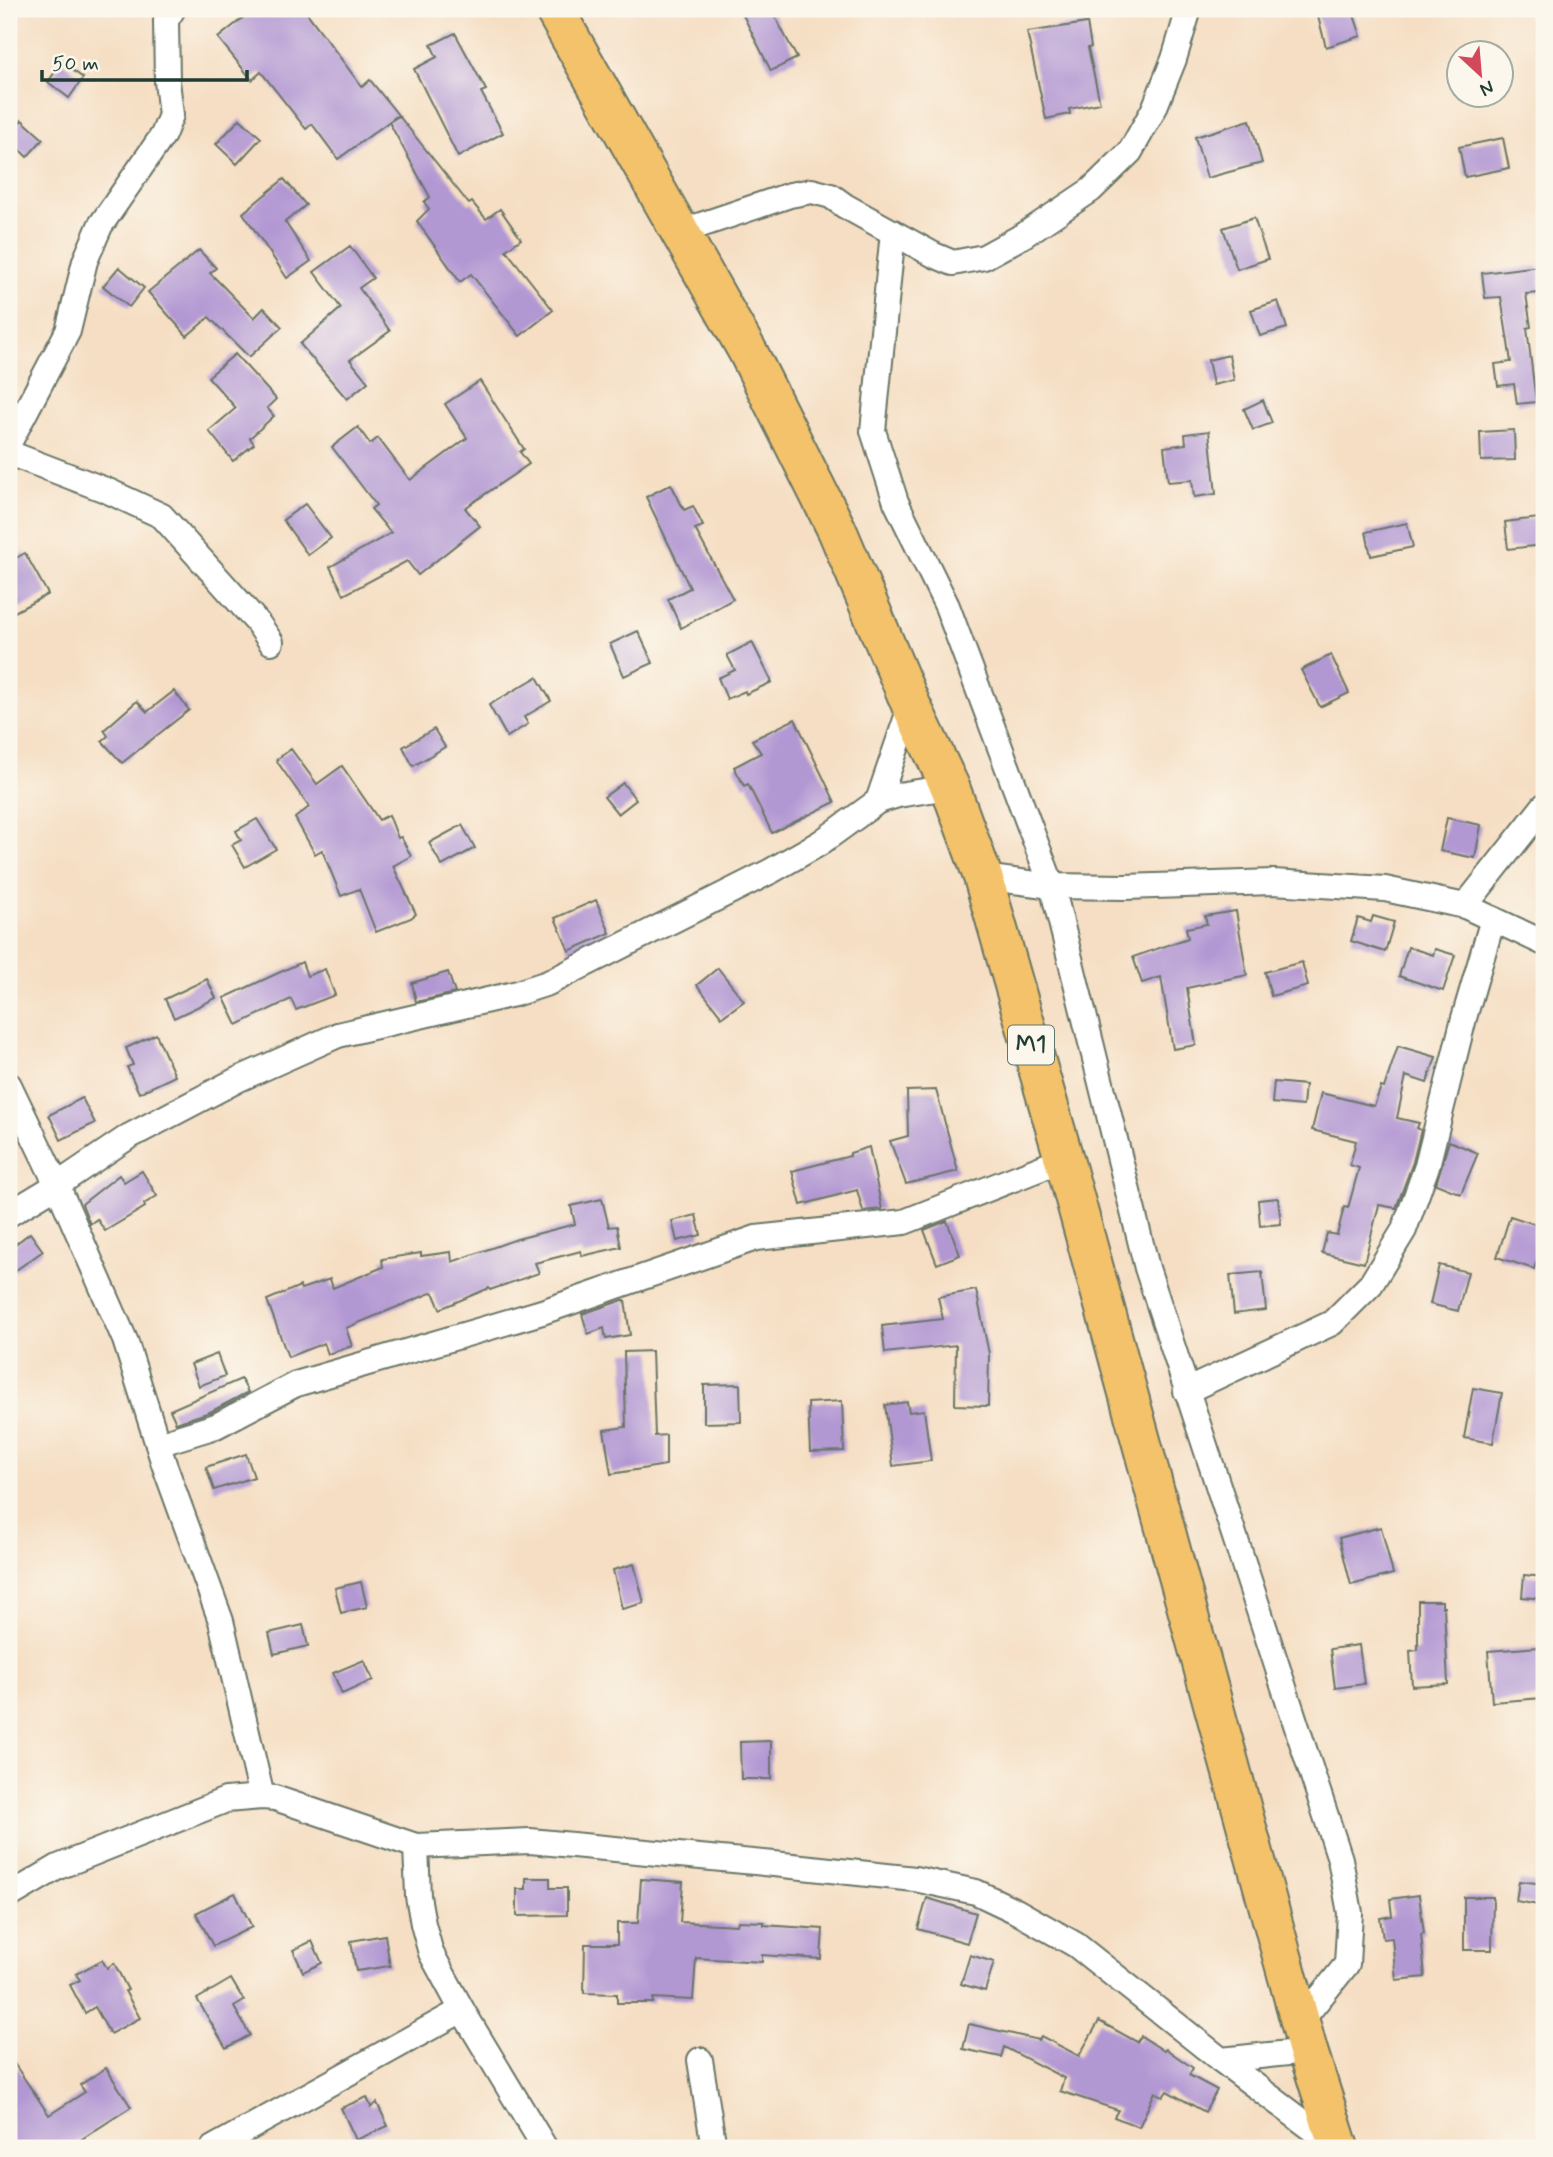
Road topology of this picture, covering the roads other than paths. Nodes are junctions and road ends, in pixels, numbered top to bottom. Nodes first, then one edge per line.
1 (173, 9) edge
2 (554, 9) edge
3 (1189, 9) edge
4 (680, 232) junction
5 (893, 233) junction
6 (9, 443) edge
7 (9, 453) edge
8 (271, 642) dead end
9 (911, 705) junction
10 (950, 787) junction
11 (878, 801) junction
12 (1544, 806) edge
13 (983, 877) junction
14 (1052, 886) junction
15 (1465, 906) junction
16 (1493, 919) junction
17 (1544, 943) edge
18 (9, 1085) edge
19 (1064, 1159) junction
20 (57, 1185) junction
21 (9, 1214) edge
22 (1186, 1391) junction
23 (158, 1444) junction
24 (262, 1797) junction
25 (416, 1846) junction
26 (9, 1896) edge
27 (462, 2010) junction
28 (1305, 2036) junction
29 (700, 2060) dead end
30 (1221, 2060) junction
31 (213, 2148) edge
32 (545, 2148) edge
33 (714, 2148) edge
34 (1338, 2148) edge

1 - 6 street
2 - 4 highway, M1
3 - 5 street
4 - 5 street
4 - 9 highway, M1
5 - 14 street
7 - 8 street
9 - 10 highway, M1
9 - 11 street
10 - 11 street
10 - 13 highway, M1
11 - 20 street
12 - 15 street
13 - 14 street
13 - 19 highway, M1
14 - 15 street
14 - 22 street
15 - 16 street
16 - 17 street
16 - 22 street
18 - 20 street
19 - 23 street
19 - 28 highway, M1
20 - 21 street
20 - 23 street
22 - 28 street
23 - 24 street
24 - 25 street
24 - 26 street
25 - 27 street
25 - 30 street
27 - 31 street
27 - 32 street
28 - 30 street
28 - 34 highway, M1
29 - 33 street
30 - 34 street

